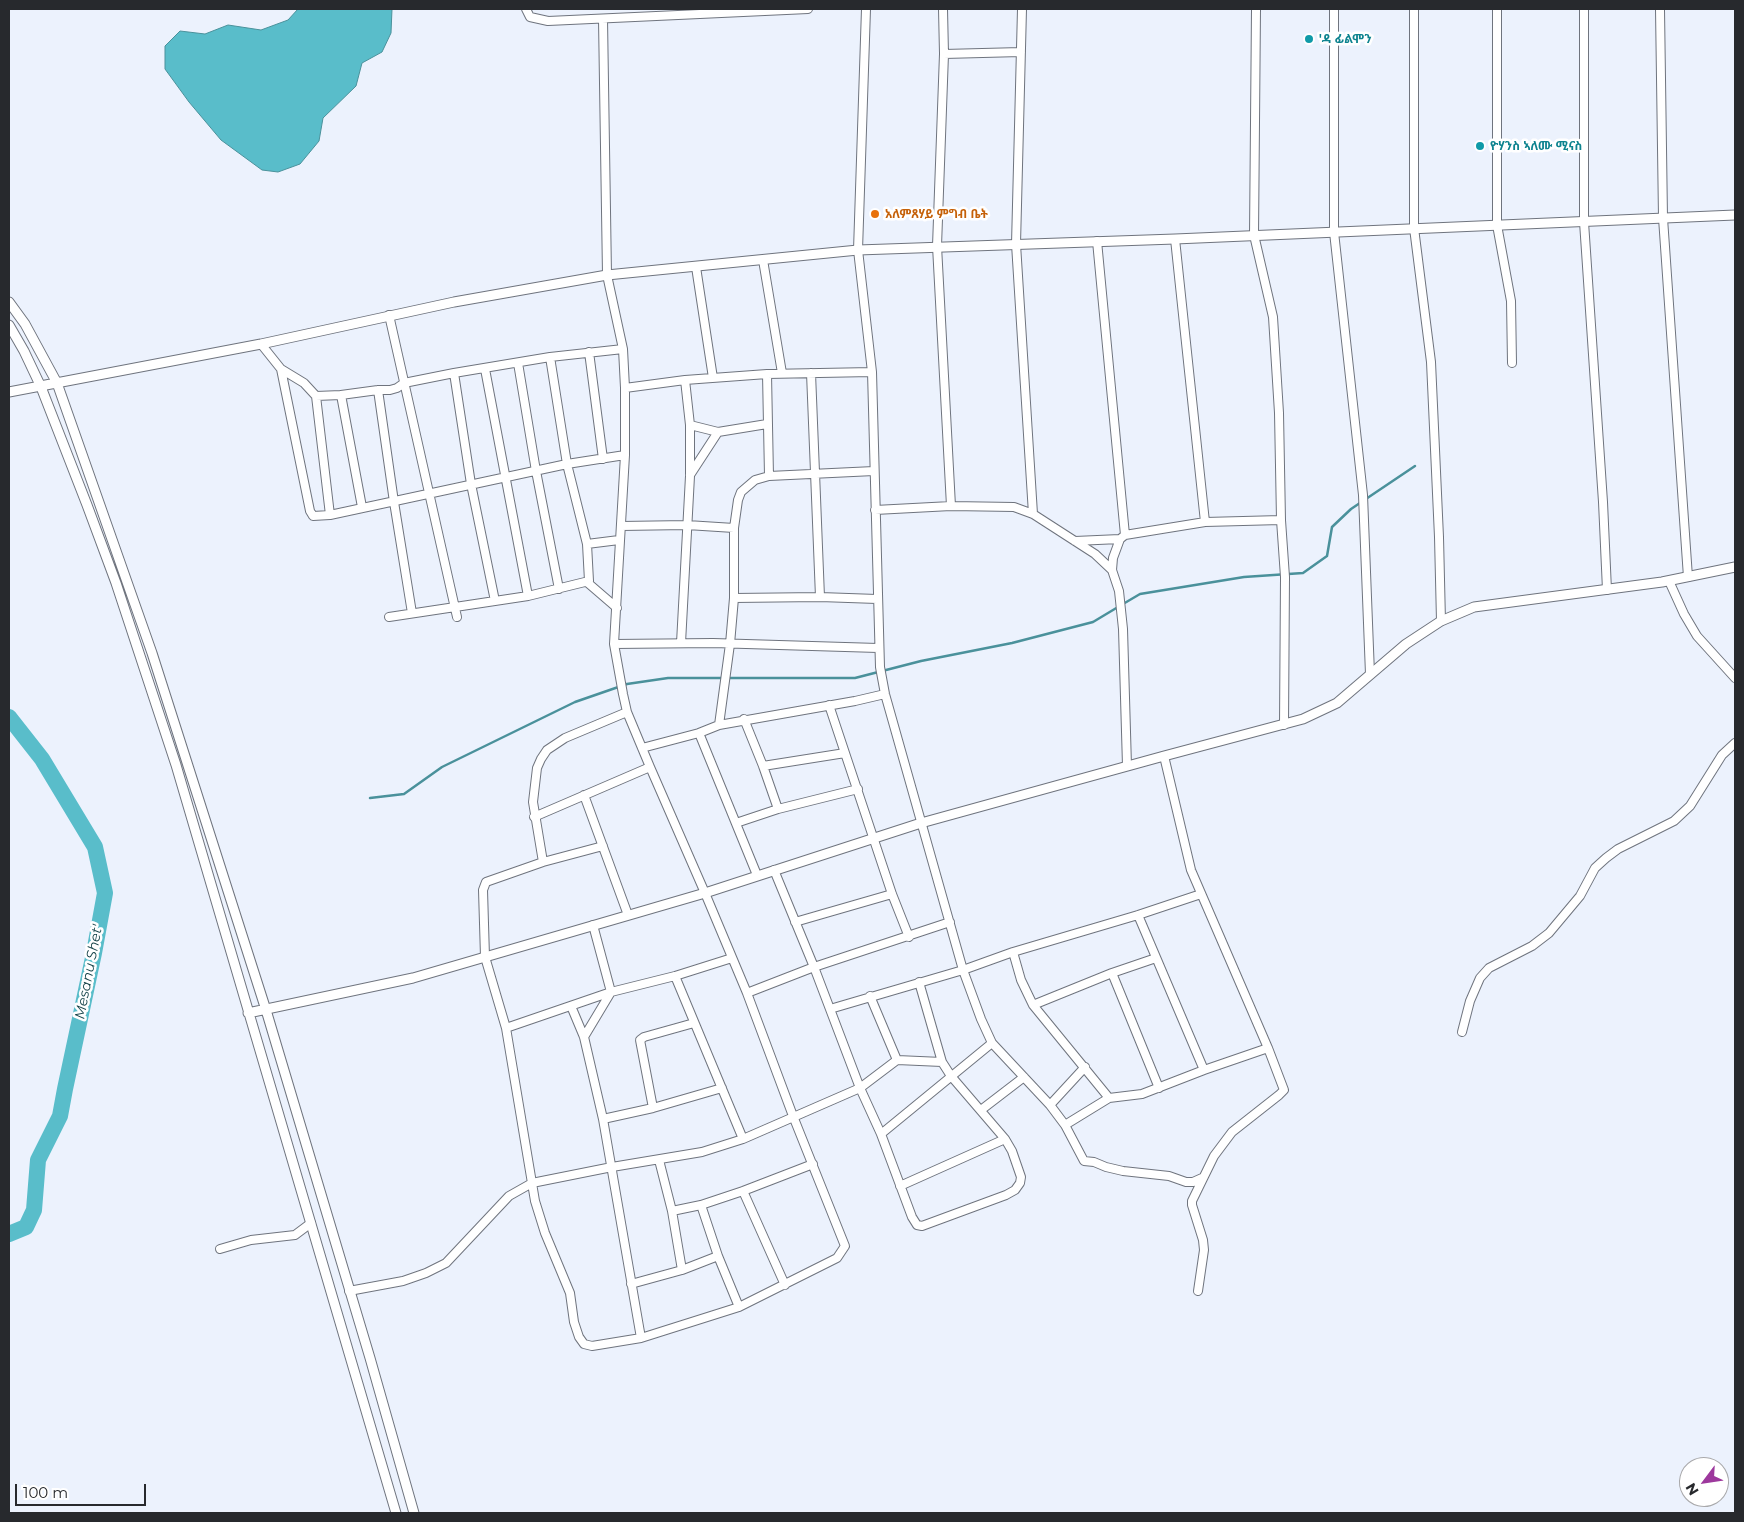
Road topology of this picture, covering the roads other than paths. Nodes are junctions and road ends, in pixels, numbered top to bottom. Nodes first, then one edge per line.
1 (526, 9) edge
2 (808, 9) edge
3 (866, 9) edge
4 (943, 9) edge
5 (1022, 9) edge
6 (1256, 9) edge
7 (1334, 9) edge
8 (1414, 9) edge
9 (1497, 9) edge
10 (1584, 9) edge
11 (1660, 9) edge
12 (603, 19) junction
13 (1021, 52) junction
14 (944, 54) junction
15 (1735, 215) edge
16 (1663, 218) junction
17 (1584, 222) junction
18 (1497, 225) junction
19 (1414, 228) junction
20 (1334, 232) junction
21 (1254, 235) junction
22 (1175, 239) junction
23 (1097, 242) junction
24 (1016, 244) junction
25 (936, 246) junction
26 (858, 250) junction
27 (763, 260) junction
28 (696, 267) junction
29 (607, 275) junction
30 (9, 302) edge
31 (389, 315) junction
32 (9, 325) edge
33 (261, 344) junction
34 (623, 349) junction
35 (590, 352) junction
36 (550, 357) junction
37 (518, 362) junction
38 (1512, 363) dead end
39 (281, 369) junction
40 (485, 369) junction
41 (872, 372) junction
42 (454, 373) junction
43 (782, 373) junction
44 (811, 373) junction
45 (767, 374) junction
46 (713, 378) junction
47 (685, 380) junction
48 (57, 383) junction
49 (404, 383) junction
50 (41, 387) junction
51 (624, 388) junction
52 (378, 390) junction
53 (9, 392) edge
54 (342, 395) junction
55 (316, 396) junction
56 (767, 424) junction
57 (690, 425) junction
58 (718, 432) junction
59 (625, 455) junction
60 (603, 459) junction
61 (567, 464) junction
62 (536, 471) junction
63 (874, 471) junction
64 (816, 475) junction
65 (690, 476) junction
66 (769, 476) junction
67 (506, 477) junction
68 (472, 484) junction
69 (429, 493) junction
70 (394, 502) junction
71 (951, 506) junction
72 (362, 507) junction
73 (876, 510) junction
74 (1033, 514) junction
75 (330, 515) junction
76 (1281, 520) junction
77 (1205, 522) junction
78 (687, 525) junction
79 (621, 526) junction
80 (734, 528) junction
81 (1123, 537) junction
82 (619, 540) junction
83 (1075, 541) junction
84 (587, 544) junction
85 (1735, 567) edge
86 (1112, 570) junction
87 (1688, 577) junction
88 (1669, 581) junction
89 (588, 583) junction
90 (559, 589) junction
91 (1607, 590) junction
92 (528, 596) junction
93 (820, 597) junction
94 (734, 598) junction
95 (877, 599) junction
96 (495, 601) junction
97 (454, 606) junction
98 (617, 608) junction
99 (412, 613) junction
100 (389, 617) dead end
101 (457, 617) dead end
102 (1441, 622) junction
103 (681, 643) junction
104 (614, 644) junction
105 (730, 644) junction
106 (878, 648) junction
107 (1370, 674) junction
108 (1735, 678) edge
109 (885, 694) junction
110 (829, 706) junction
111 (627, 712) junction
112 (744, 719) junction
113 (719, 725) junction
114 (1284, 725) junction
115 (699, 733) junction
116 (179, 735) junction
117 (168, 740) junction
118 (1735, 742) edge
119 (642, 748) junction
120 (845, 753) junction
121 (1164, 756) junction
122 (763, 766) junction
123 (1127, 766) junction
124 (650, 767) junction
125 (858, 788) junction
126 (584, 795) junction
127 (778, 809) junction
128 (534, 817) junction
129 (736, 822) junction
130 (921, 823) junction
131 (874, 839) junction
132 (603, 846) junction
133 (543, 862) junction
134 (774, 870) junction
135 (757, 875) junction
136 (705, 893) junction
137 (892, 894) junction
138 (1201, 894) junction
139 (628, 915) junction
140 (1138, 915) junction
141 (795, 922) junction
142 (950, 922) junction
143 (593, 925) junction
144 (909, 937) junction
145 (1013, 952) junction
146 (485, 957) junction
147 (732, 958) junction
148 (1156, 958) junction
149 (814, 967) junction
150 (963, 970) junction
151 (1112, 973) junction
152 (675, 976) junction
153 (919, 982) junction
154 (611, 992) junction
155 (747, 993) junction
156 (870, 996) junction
157 (571, 1006) junction
158 (1033, 1006) junction
159 (830, 1009) junction
160 (266, 1010) junction
161 (248, 1013) junction
162 (694, 1023) junction
163 (506, 1028) junction
164 (1462, 1032) dead end
165 (584, 1037) junction
166 (992, 1043) junction
167 (1268, 1048) junction
168 (897, 1060) junction
169 (942, 1062) junction
170 (1085, 1067) junction
171 (1204, 1070) junction
172 (951, 1076) junction
173 (1024, 1077) junction
174 (722, 1088) junction
175 (860, 1088) junction
176 (1158, 1088) junction
177 (1109, 1098) junction
178 (1050, 1105) junction
179 (653, 1108) junction
180 (981, 1110) junction
181 (793, 1116) junction
182 (603, 1119) junction
183 (1065, 1125) junction
184 (881, 1134) junction
185 (743, 1139) junction
186 (1005, 1139) junction
187 (658, 1160) junction
188 (813, 1164) junction
189 (612, 1167) junction
190 (1202, 1178) junction
191 (532, 1183) junction
192 (900, 1186) junction
193 (743, 1192) junction
194 (701, 1205) junction
195 (672, 1212) junction
196 (311, 1223) junction
197 (220, 1249) dead end
198 (718, 1256) junction
199 (682, 1270) junction
200 (632, 1284) junction
201 (785, 1286) junction
202 (349, 1291) junction
203 (1198, 1291) dead end
204 (740, 1307) junction
205 (642, 1338) junction
206 (396, 1513) edge
207 (414, 1513) edge

1 - 12 street
2 - 12 street
3 - 26 street
4 - 14 street
5 - 13 street
6 - 21 street
7 - 20 street
8 - 19 street
9 - 18 street
10 - 17 street
11 - 16 street
12 - 29 street
13 - 14 street
13 - 24 street
14 - 25 street
15 - 16 street
16 - 17 street
16 - 87 street
17 - 18 street
17 - 91 street
18 - 19 street
18 - 38 street
19 - 20 street
19 - 102 street
20 - 21 street
20 - 107 street
21 - 22 street
21 - 76 street
22 - 23 street
22 - 77 street
23 - 24 street
23 - 81 street
24 - 25 street
24 - 74 street
25 - 26 street
25 - 71 street
26 - 27 street
26 - 41 street
27 - 28 street
27 - 43 street
28 - 29 street
28 - 46 street
29 - 31 street
29 - 34 street
30 - 48 street
31 - 33 street
31 - 49 street
32 - 50 street
33 - 39 street
33 - 48 street
34 - 35 street
34 - 51 street
35 - 36 street
35 - 60 street
36 - 37 street
36 - 61 street
37 - 40 street
37 - 62 street
39 - 55 street
39 - 75 street
40 - 42 street
40 - 67 street
41 - 44 street
41 - 63 street
42 - 49 street
42 - 68 street
43 - 44 street
43 - 45 street
44 - 64 street
45 - 46 street
45 - 56 street
46 - 47 street
47 - 51 street
47 - 57 street
48 - 50 street
48 - 116 street
49 - 52 street
49 - 69 street
50 - 53 street
50 - 117 street
51 - 59 street
52 - 54 street
52 - 70 street
54 - 55 street
54 - 72 street
55 - 75 street
56 - 58 street
56 - 66 street
57 - 58 street
57 - 65 street
58 - 65 street
59 - 60 street
59 - 79 street
60 - 61 street
61 - 62 street
61 - 84 street
62 - 67 street
62 - 90 street
63 - 64 street
63 - 73 street
64 - 66 street
64 - 93 street
65 - 78 street
66 - 80 street
67 - 68 street
67 - 92 street
68 - 69 street
68 - 96 street
69 - 70 street
69 - 97 street
70 - 72 street
70 - 99 street
71 - 73 street
71 - 74 street
72 - 75 street
73 - 95 street
74 - 83 street
76 - 77 street
76 - 114 street
77 - 81 street
78 - 79 street
78 - 80 street
78 - 103 street
79 - 82 street
80 - 94 street
81 - 83 street
81 - 86 street
82 - 84 street
82 - 98 street
83 - 86 street
84 - 89 street
85 - 87 street
86 - 123 street
87 - 88 street
88 - 91 street
88 - 108 street
89 - 90 street
89 - 98 street
90 - 92 street
91 - 102 street
92 - 96 street
93 - 94 street
93 - 95 street
94 - 105 street
95 - 106 street
96 - 97 street
97 - 99 street
97 - 101 street
98 - 104 street
99 - 100 street
102 - 107 street
103 - 104 street
103 - 105 street
104 - 111 street
105 - 106 street
105 - 113 street
106 - 109 street
107 - 114 street
109 - 110 street
109 - 130 street
110 - 112 street
110 - 120 street
111 - 119 street
111 - 128 street
112 - 113 street
112 - 122 street
113 - 115 street
114 - 121 street
115 - 119 street
115 - 129 street
116 - 117 street
116 - 160 street
117 - 161 street
118 - 164 street
119 - 124 street
120 - 122 street
120 - 125 street
121 - 123 street
121 - 138 street
122 - 127 street
123 - 130 street
124 - 126 street
124 - 136 street
125 - 127 street
125 - 131 street
126 - 128 street
126 - 132 street
127 - 129 street
128 - 133 street
129 - 135 street
130 - 131 street
130 - 142 street
131 - 134 street
131 - 137 street
132 - 133 street
132 - 139 street
133 - 146 street
134 - 135 street
134 - 141 street
135 - 136 street
136 - 139 street
136 - 147 street
137 - 141 street
137 - 144 street
138 - 140 street
138 - 167 street
139 - 143 street
140 - 145 street
140 - 148 street
141 - 149 street
142 - 144 street
142 - 150 street
143 - 146 street
143 - 154 street
144 - 149 street
145 - 150 street
145 - 158 street
146 - 160 street
146 - 163 street
147 - 152 street
147 - 155 street
148 - 151 street
148 - 171 street
149 - 155 street
149 - 159 street
150 - 153 street
150 - 166 street
151 - 158 street
151 - 176 street
152 - 154 street
152 - 162 street
153 - 156 street
153 - 169 street
154 - 157 street
154 - 165 street
155 - 181 street
156 - 159 street
156 - 168 street
157 - 163 street
157 - 165 street
158 - 170 street
159 - 175 street
160 - 161 street
160 - 202 street
161 - 196 street
162 - 174 street
162 - 179 street
163 - 191 street
165 - 182 street
166 - 172 street
166 - 173 street
167 - 171 street
167 - 190 street
168 - 169 street
168 - 175 street
169 - 172 street
170 - 177 street
170 - 178 street
171 - 176 street
172 - 180 street
172 - 184 street
173 - 178 street
173 - 180 street
174 - 179 street
174 - 185 street
175 - 181 street
175 - 184 street
176 - 177 street
177 - 183 street
178 - 183 street
179 - 182 street
180 - 186 street
181 - 185 street
181 - 188 street
182 - 189 street
183 - 190 street
184 - 192 street
185 - 187 street
186 - 192 street
186 - 192 street
187 - 189 street
187 - 195 street
188 - 193 street
188 - 201 street
189 - 191 street
189 - 200 street
190 - 203 street
191 - 202 street
191 - 205 street
193 - 194 street
193 - 201 street
194 - 195 street
194 - 198 street
195 - 199 street
196 - 197 street
196 - 206 street
198 - 199 street
198 - 204 street
199 - 200 street
200 - 205 street
201 - 204 street
202 - 207 street
204 - 205 street

